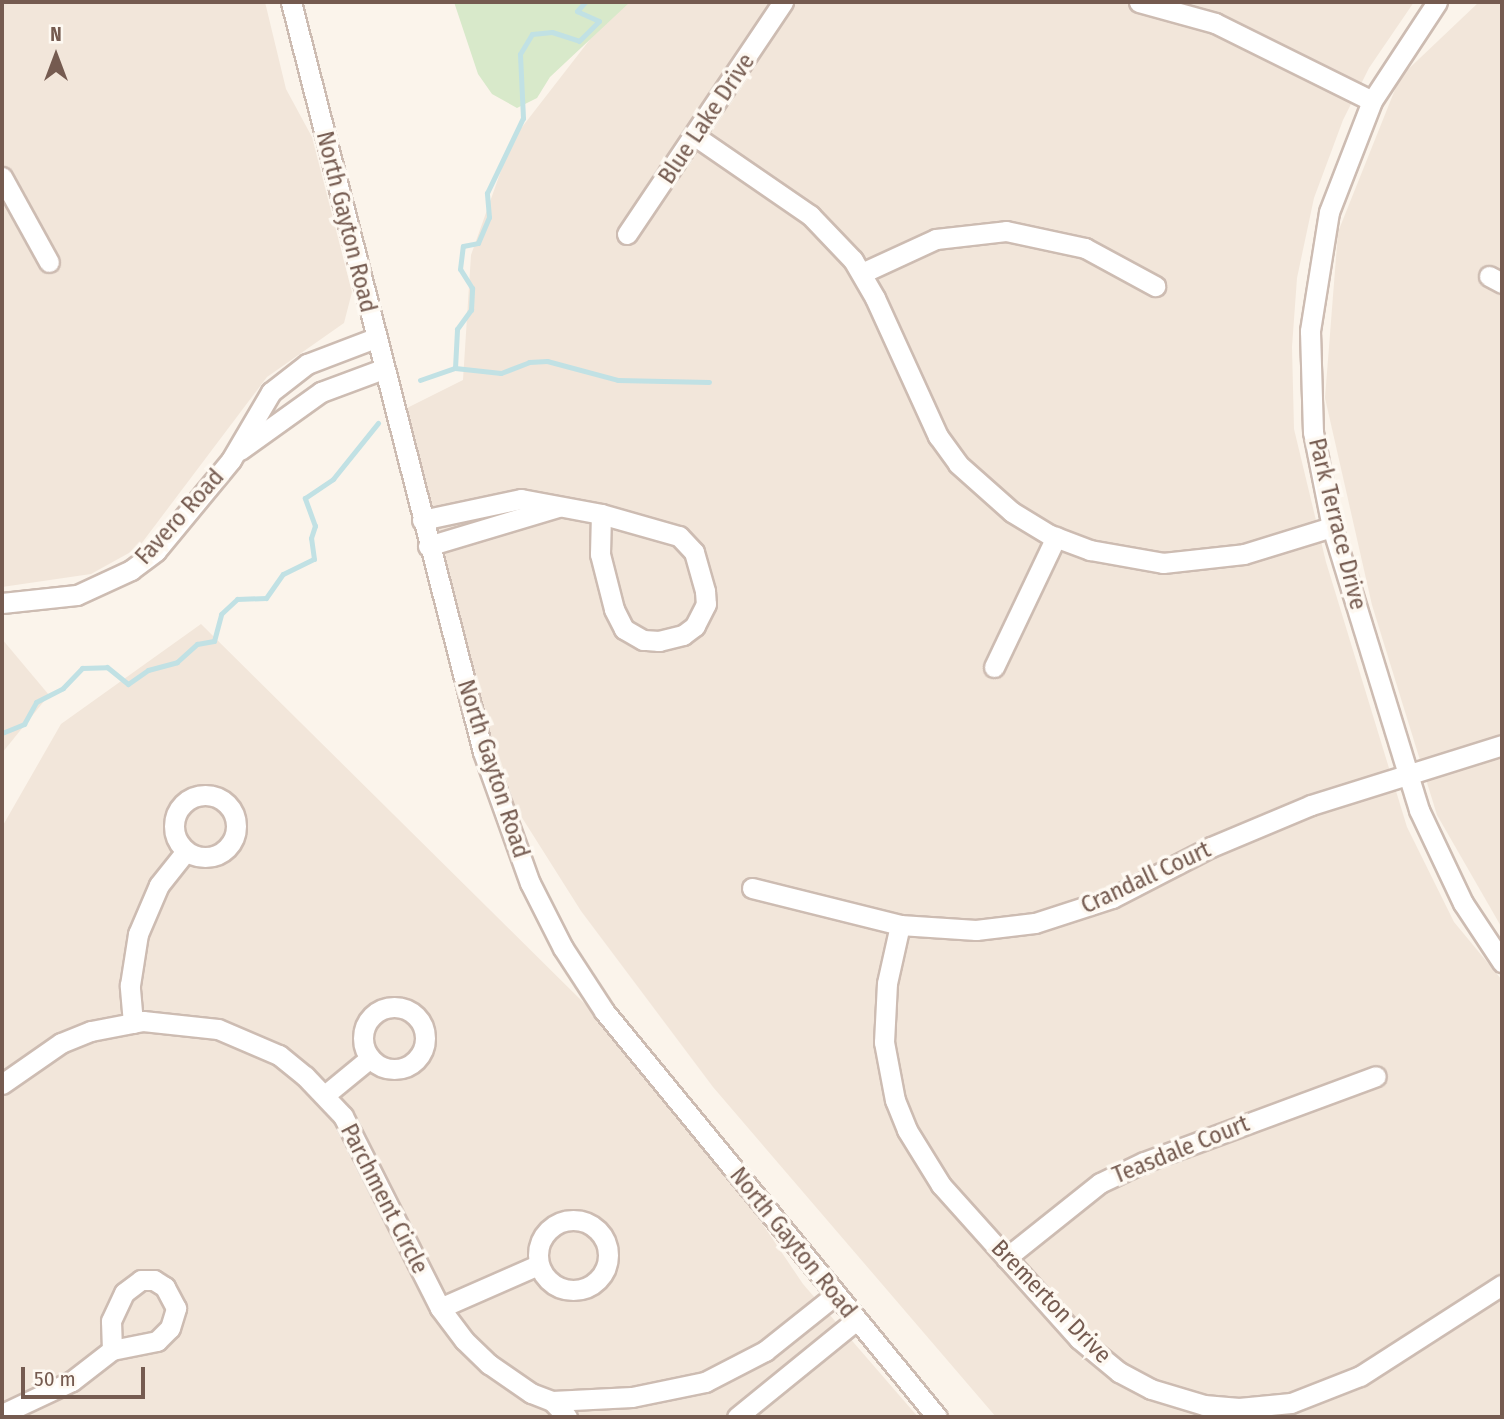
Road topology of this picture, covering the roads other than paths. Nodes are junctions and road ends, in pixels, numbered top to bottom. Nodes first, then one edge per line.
1 (291, 2) edge
2 (783, 2) edge
3 (1139, 2) edge
4 (1437, 2) edge
5 (1372, 101) junction
6 (695, 136) junction
7 (2, 177) edge
8 (627, 234) dead end
9 (49, 262) dead end
10 (862, 274) junction
11 (1155, 286) dead end
12 (375, 338) junction
13 (383, 369) junction
14 (233, 455) junction
15 (558, 508) junction
16 (601, 514) junction
17 (422, 520) junction
18 (1332, 527) junction
19 (1056, 537) junction
20 (428, 546) junction
21 (2, 603) edge
22 (994, 667) dead end
23 (1502, 745) edge
24 (1408, 774) junction
25 (186, 851) dead end
26 (752, 888) dead end
27 (900, 925) junction
28 (1502, 962) edge
29 (133, 1023) junction
30 (370, 1058) dead end
31 (1376, 1076) dead end
32 (2, 1084) edge
33 (325, 1096) junction
34 (1006, 1258) junction
35 (538, 1265) dead end
36 (1502, 1285) edge
37 (834, 1296) junction
38 (440, 1308) junction
39 (855, 1321) junction
40 (113, 1350) dead end
41 (548, 1409) edge
42 (2, 1414) edge
43 (567, 1417) edge
44 (737, 1417) edge
45 (937, 1417) edge

1 - 12 street, North Gayton Road
2 - 6 street, Blue Lake Drive
3 - 5 street
4 - 5 street, Park Terrace Drive
5 - 18 street, Park Terrace Drive
6 - 8 street, Blue Lake Drive
6 - 10 street
7 - 9 street
10 - 11 street
10 - 19 street
12 - 13 street, North Gayton Road
12 - 14 street, Favero Road
13 - 14 street, Favero Road
13 - 17 street, North Gayton Road
14 - 21 street, Favero Road
15 - 16 street
15 - 17 street
15 - 20 street
16 - 16 street
17 - 20 street, North Gayton Road
18 - 19 street
18 - 24 street, Park Terrace Drive
19 - 22 street
20 - 37 street, North Gayton Road
23 - 24 street, Crandall Court
24 - 27 street, Crandall Court
24 - 28 street, Park Terrace Drive
25 - 29 street
26 - 27 street, Crandall Court
27 - 34 street, Bremerton Drive
29 - 32 street, Parchment Circle
29 - 33 street, Parchment Circle
30 - 33 street
31 - 34 street, Teasdale Court
33 - 38 street, Parchment Circle
34 - 36 street, Bremerton Drive
35 - 38 street
37 - 39 street, North Gayton Road
37 - 41 street, Parchment Circle
38 - 41 street, Parchment Circle
39 - 44 street
39 - 45 street, North Gayton Road
40 - 42 street
41 - 43 street, Parchment Circle

